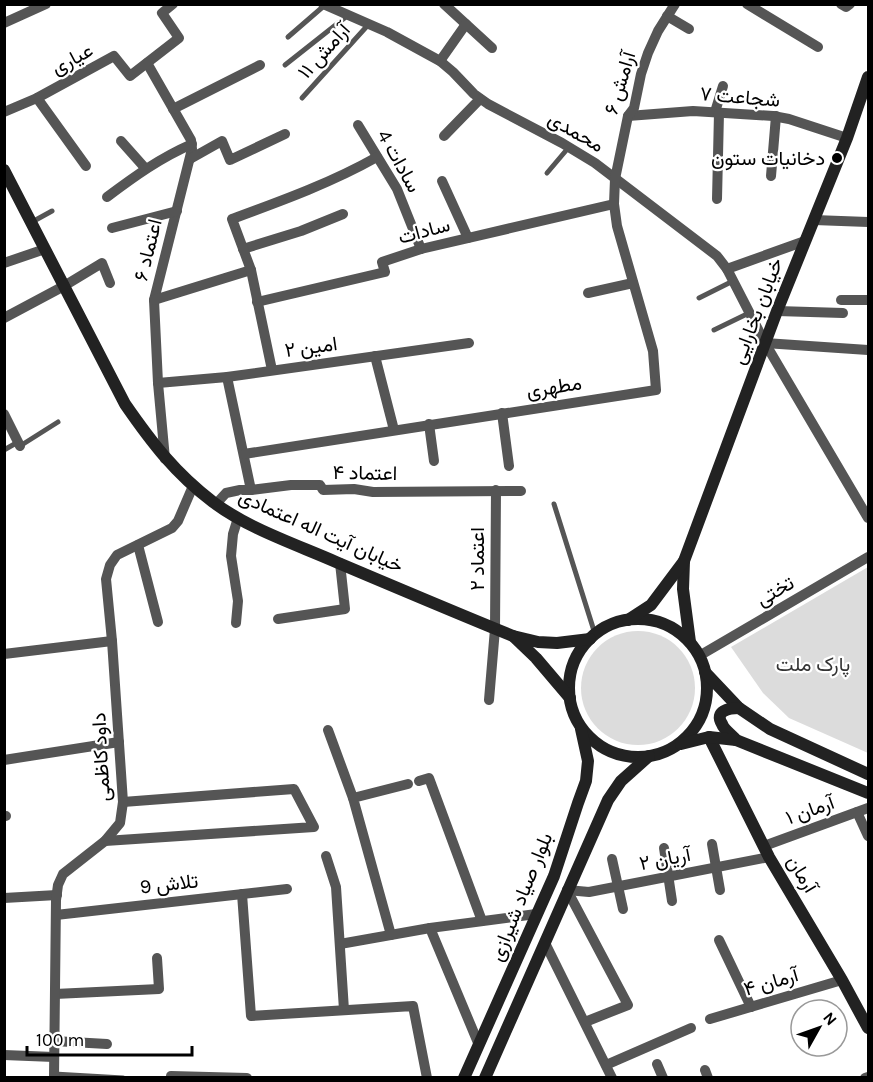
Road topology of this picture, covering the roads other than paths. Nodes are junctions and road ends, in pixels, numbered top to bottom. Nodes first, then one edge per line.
1 (46, 4) edge
2 (173, 4) edge
3 (444, 4) edge
4 (675, 4) edge
5 (747, 4) edge
6 (840, 4) edge
7 (850, 4) edge
8 (324, 5) edge
9 (338, 7) edge
10 (348, 15) junction
11 (667, 16) junction
12 (4, 23) edge
13 (369, 23) junction
14 (466, 24) junction
15 (689, 29) dead end
16 (288, 37) dead end
17 (818, 47) dead end
18 (492, 48) dead end
19 (440, 61) junction
20 (147, 63) junction
21 (260, 65) dead end
22 (285, 65) dead end
23 (868, 77) edge
24 (723, 86) dead end
25 (37, 98) junction
26 (302, 98) dead end
27 (480, 99) junction
28 (173, 109) junction
29 (4, 112) edge
30 (717, 112) junction
31 (628, 116) junction
32 (776, 116) junction
33 (358, 125) dead end
34 (285, 134) dead end
35 (444, 136) dead end
36 (847, 138) junction
37 (121, 141) dead end
38 (192, 144) junction
39 (569, 146) junction
40 (377, 157) junction
41 (190, 159) junction
42 (87, 166) dead end
43 (145, 168) junction
44 (4, 170) edge
45 (547, 173) dead end
46 (771, 176) dead end
47 (615, 179) junction
48 (442, 181) dead end
49 (107, 197) dead end
50 (717, 199) dead end
51 (614, 204) junction
52 (52, 211) dead end
53 (177, 211) junction
54 (343, 214) dead end
55 (814, 220) junction
56 (32, 222) junction
57 (868, 222) edge
58 (112, 228) dead end
59 (468, 238) junction
60 (805, 241) junction
61 (45, 249) junction
62 (243, 249) junction
63 (421, 249) junction
64 (4, 262) edge
65 (727, 269) junction
66 (250, 270) junction
67 (733, 280) junction
68 (110, 283) dead end
69 (633, 283) junction
70 (64, 286) junction
71 (588, 293) dead end
72 (699, 298) dead end
73 (154, 300) junction
74 (841, 300) dead end
75 (868, 300) edge
76 (257, 302) junction
77 (777, 310) junction
78 (749, 313) junction
79 (843, 313) dead end
80 (4, 318) edge
81 (714, 330) dead end
82 (469, 343) dead end
83 (765, 343) junction
84 (868, 350) edge
85 (375, 356) junction
86 (272, 370) junction
87 (227, 377) junction
88 (158, 383) junction
89 (502, 413) junction
90 (4, 414) edge
91 (58, 422) dead end
92 (429, 424) junction
93 (394, 430) junction
94 (19, 444) junction
95 (4, 450) edge
96 (244, 454) junction
97 (165, 459) junction
98 (434, 461) dead end
99 (509, 466) dead end
100 (193, 486) junction
101 (251, 490) junction
102 (496, 490) junction
103 (521, 491) dead end
104 (216, 504) junction
105 (554, 504) dead end
106 (238, 518) junction
107 (868, 518) edge
108 (138, 545) junction
109 (868, 557) edge
110 (684, 561) junction
111 (340, 563) junction
112 (278, 619) dead end
113 (628, 620) junction
114 (158, 622) dead end
115 (236, 623) dead end
116 (495, 629) junction
117 (513, 636) junction
118 (592, 636) junction
119 (112, 641) junction
120 (690, 642) junction
121 (4, 654) edge
122 (699, 656) junction
123 (705, 672) junction
124 (570, 698) junction
125 (489, 700) dead end
126 (739, 708) junction
127 (580, 725) junction
128 (328, 730) dead end
129 (709, 737) junction
130 (736, 740) junction
131 (119, 742) junction
132 (677, 745) junction
133 (649, 756) junction
134 (4, 760) edge
135 (868, 774) edge
136 (419, 781) dead end
137 (408, 784) dead end
138 (868, 793) edge
139 (353, 798) junction
140 (123, 802) junction
141 (868, 808) edge
142 (857, 812) junction
143 (868, 836) edge
144 (105, 841) junction
145 (712, 844) dead end
146 (663, 848) dead end
147 (766, 852) junction
148 (326, 856) dead end
149 (612, 859) dead end
150 (716, 867) junction
151 (668, 877) junction
152 (619, 886) junction
153 (287, 889) dead end
154 (567, 890) junction
155 (720, 890) dead end
156 (242, 894) junction
157 (57, 895) junction
158 (4, 898) edge
159 (672, 902) dead end
160 (623, 909) dead end
161 (536, 914) junction
162 (56, 915) junction
163 (482, 921) junction
164 (430, 928) junction
165 (391, 935) junction
166 (719, 940) dead end
167 (545, 943) junction
168 (340, 944) junction
169 (157, 958) dead end
170 (842, 980) junction
171 (55, 994) junction
172 (751, 1007) junction
173 (344, 1011) junction
174 (710, 1019) dead end
175 (867, 1020) edge
176 (585, 1022) junction
177 (692, 1028) dead end
178 (54, 1041) junction
179 (107, 1044) dead end
180 (479, 1045) junction
181 (4, 1055) edge
182 (54, 1057) junction
183 (657, 1064) dead end
184 (606, 1065) junction
185 (54, 1076) edge
186 (171, 1076) dead end
187 (123, 1077) edge
188 (247, 1077) edge
189 (427, 1077) edge
190 (464, 1077) edge
191 (485, 1077) edge
192 (612, 1077) edge
193 (663, 1077) edge

1 - 12 street
2 - 20 street
3 - 14 street
4 - 11 street, آرامش ۶
5 - 17 street
6 - 7 street
8 - 9 street, محمدی
8 - 16 lane
9 - 10 street, محمدی
10 - 13 street, محمدی
10 - 22 lane
11 - 15 street
11 - 31 street, آرامش ۶
13 - 19 street, محمدی
13 - 26 lane, آرامش ۱۱
14 - 18 street
14 - 19 street
19 - 27 street, محمدی
20 - 25 street, عیاری
20 - 28 street
21 - 28 street
23 - 36 main road, خیابان بخارایی
24 - 30 street
25 - 29 street
25 - 42 street
27 - 35 street
27 - 39 street, محمدی
28 - 38 street
30 - 31 street, شجاعت ۷
30 - 32 street, شجاعت ۷
30 - 50 street
31 - 47 street, آرامش ۶
32 - 36 street, شجاعت ۷
32 - 46 street
33 - 40 street, سادات 4
34 - 41 street
36 - 55 main road, خیابان بخارایی
37 - 43 street
38 - 41 street, اعتماد ۶
38 - 43 street
39 - 45 lane
39 - 47 street, محمدی
40 - 62 street
40 - 63 street, سادات 4
41 - 53 street, اعتماد ۶
43 - 49 street
44 - 56 main road, خیابان آیت اله اعتمادی
47 - 51 street, مطهری
47 - 65 street, محمدی
48 - 59 street
51 - 59 street, سادات
51 - 69 street, مطهری
52 - 56 lane
53 - 58 street
53 - 73 street, اعتماد ۶
54 - 62 street
55 - 57 street
55 - 60 main road, خیابان بخارایی
56 - 61 main road, خیابان آیت اله اعتمادی
59 - 63 street, سادات
60 - 65 street
60 - 77 main road, خیابان بخارایی
61 - 64 street
61 - 70 main road, خیابان آیت اله اعتمادی
62 - 66 street
63 - 76 street, سادات
65 - 67 street, محمدی
66 - 73 street
66 - 76 street
67 - 72 lane
67 - 78 street, محمدی
68 - 70 street
69 - 71 street
69 - 89 street, مطهری
70 - 80 street
70 - 97 main road, خیابان آیت اله اعتمادی
73 - 88 street, اعتماد ۶
74 - 75 street
76 - 86 street
77 - 79 street
77 - 83 main road, خیابان بخارایی
78 - 81 lane
78 - 83 street, محمدی
82 - 85 street, امین ۲
83 - 84 street
83 - 107 street, محمدی
83 - 110 main road, خیابان بخارایی
85 - 86 street, امین ۲
85 - 93 street
86 - 87 street, امین ۲
87 - 88 street, امین ۲
87 - 96 street
88 - 97 street, اعتماد ۶
89 - 92 street, مطهری
89 - 99 street
90 - 94 street
91 - 94 lane
92 - 93 street, مطهری
92 - 98 street
93 - 96 street, مطهری
94 - 95 lane
96 - 101 street
97 - 100 main road, خیابان آیت اله اعتمادی
100 - 104 main road, خیابان آیت اله اعتمادی
100 - 108 street, داود کاظمی
101 - 102 street, اعتماد ۴
101 - 104 street, اعتماد ۴
102 - 103 street, اعتماد ۴
102 - 116 street, اعتماد ۲
104 - 106 main road, خیابان آیت اله اعتمادی
105 - 118 lane
106 - 111 main road, خیابان آیت اله اعتمادی
106 - 115 street
108 - 114 street
108 - 119 street, داود کاظمی
109 - 122 street, تختی
110 - 113 main road, خیابان بخارایی
110 - 120 main road, خیابان بخارایی
111 - 112 street
111 - 116 main road, خیابان آیت اله اعتمادی
113 - 118 main road
113 - 120 main road
116 - 117 main road, خیابان آیت اله اعتمادی
116 - 125 street, اعتماد ۲
117 - 118 main road
117 - 124 main road
118 - 124 main road
119 - 121 street
119 - 131 street, داود کاظمی
120 - 122 main road
122 - 123 main road
123 - 126 main road
123 - 132 main road
124 - 127 main road
126 - 130 main road
126 - 135 main road
127 - 133 main road
127 - 161 main road, بلوار صیاد شیرازی
128 - 139 street
129 - 130 main road
129 - 132 main road
129 - 147 main road, آرمان
130 - 138 main road
131 - 134 street
131 - 140 street, داود کاظمی
132 - 133 main road
133 - 154 main road, بلوار صیاد شیرازی
136 - 163 street
137 - 139 street
139 - 165 street
140 - 144 street, داود کاظمی
140 - 144 street
141 - 142 street, آرمان ۱
142 - 143 street
142 - 147 street, آرمان ۱
144 - 157 street, داود کاظمی
145 - 150 street
146 - 151 street
147 - 150 street, آریان ۲
147 - 170 main road, آرمان
148 - 168 street
149 - 152 street
150 - 151 street, آریان ۲
150 - 155 street
151 - 152 street, آریان ۲
151 - 159 street
152 - 154 street, آریان ۲
152 - 160 street
153 - 156 street, تلاش 9
154 - 167 main road, بلوار صیاد شیرازی
154 - 176 street
156 - 162 street, تلاش 9
156 - 173 street
157 - 158 street
157 - 162 street, داود کاظمی
161 - 163 street
161 - 180 main road, بلوار صیاد شیرازی
162 - 171 street, داود کاظمی
163 - 164 street
164 - 165 street
164 - 180 street
165 - 168 street
166 - 172 street
167 - 176 street
167 - 191 main road, بلوار صیاد شیرازی
168 - 173 street
169 - 171 street
170 - 172 street, آرمان ۴
170 - 175 main road, آرمان
171 - 178 street, داود کاظمی
172 - 174 street, آرمان ۴
173 - 189 street
176 - 184 street
177 - 184 street
178 - 179 street
178 - 182 street, داود کاظمی
180 - 190 main road, بلوار صیاد شیرازی
181 - 182 street
182 - 185 street, داود کاظمی
183 - 193 street
184 - 192 street
185 - 187 lane
186 - 188 street

